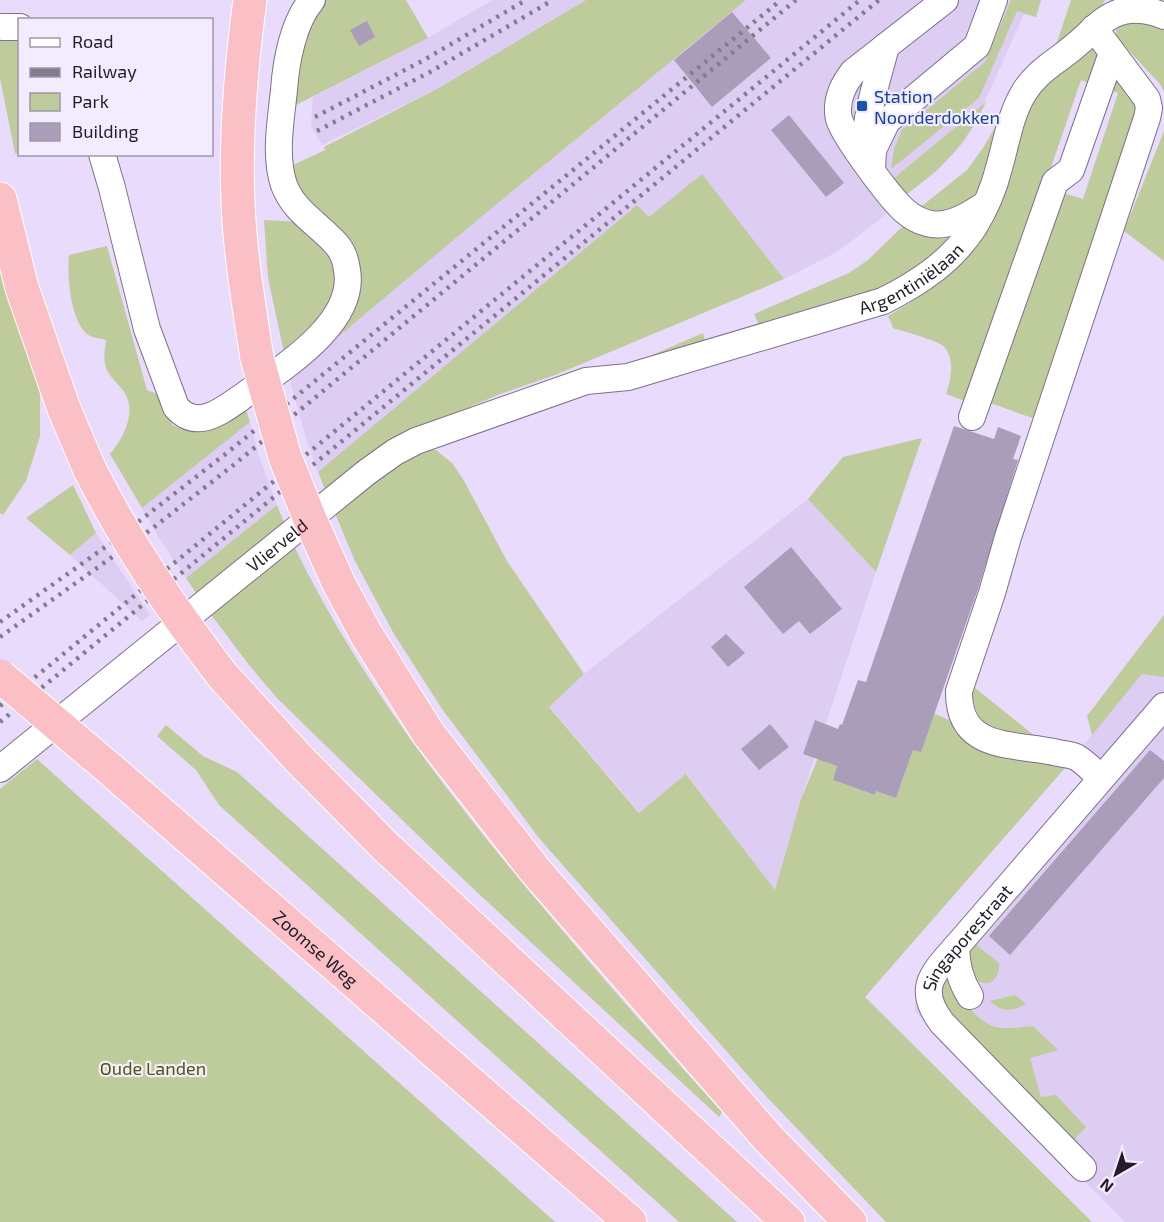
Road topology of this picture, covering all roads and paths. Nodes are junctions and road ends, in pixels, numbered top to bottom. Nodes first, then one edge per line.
1 (250, 0) edge
2 (312, 0) edge
3 (945, 0) edge
4 (994, 0) edge
5 (1107, 15) edge
6 (1164, 16) edge
7 (886, 46) junction
8 (1112, 53) junction
9 (103, 156) edge
10 (872, 170) junction
11 (0, 199) edge
12 (986, 204) junction
13 (586, 381) joint
14 (972, 417) dead end
15 (0, 676) edge
16 (1164, 706) edge
17 (0, 769) edge
18 (1101, 778) junction
19 (956, 947) junction
20 (970, 996) dead end
21 (1083, 1168) dead end
22 (630, 1222) edge
23 (788, 1222) edge
24 (850, 1222) edge

1 - 24 highway, bridge
2 - 9 street
3 - 7 street
4 - 10 street
5 - 6 street
5 - 8 street
5 - 12 street, Argentiniëlaan
7 - 10 street
7 - 10 street
8 - 14 street
8 - 18 street
10 - 12 street
11 - 23 highway, bridge
12 - 13 street, Argentiniëlaan
13 - 17 street, Vlierveld
15 - 22 highway, Zoomse Weg, bridge
16 - 18 street, Singaporestraat
18 - 19 street, Singaporestraat
19 - 20 street
19 - 21 street, Singaporestraat

